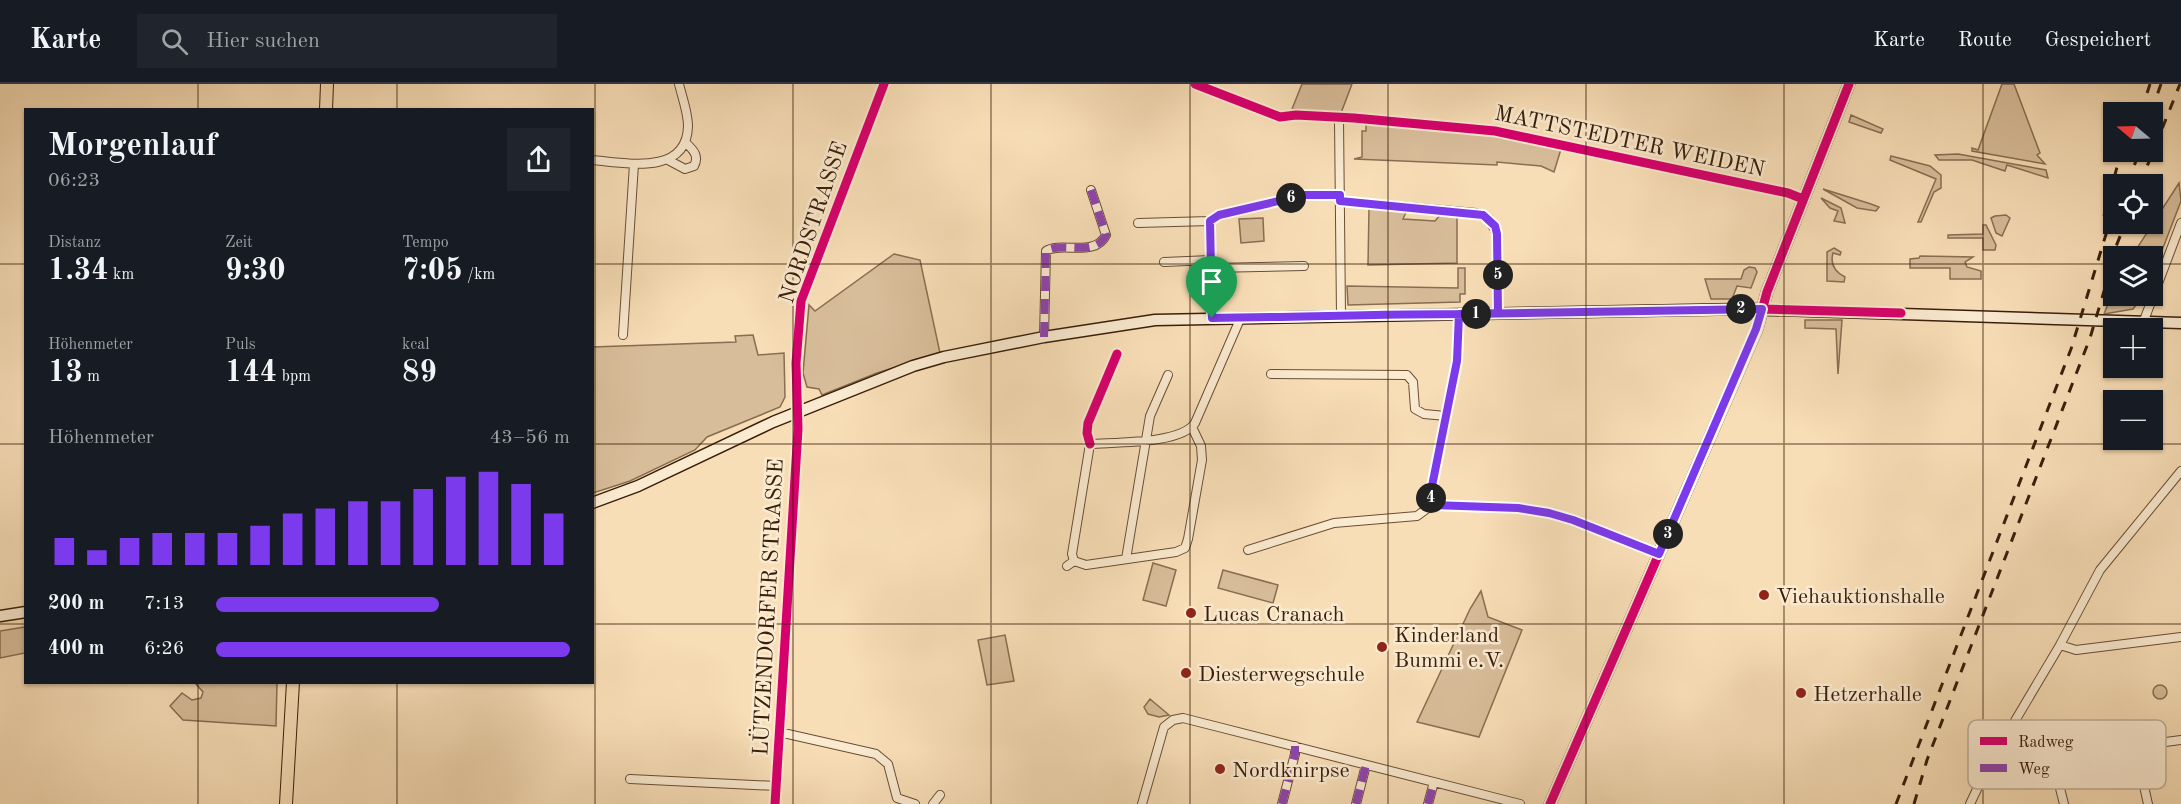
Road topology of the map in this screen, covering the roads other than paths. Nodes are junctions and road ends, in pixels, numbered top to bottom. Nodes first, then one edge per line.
1 (327, 84) edge
2 (679, 84) edge
3 (884, 84) edge
4 (1195, 84) edge
5 (1849, 84) edge
6 (326, 108) edge
7 (1339, 119) junction
8 (685, 141) junction
9 (594, 160) edge
10 (668, 160) junction
11 (634, 164) junction
12 (1091, 190) dead end
13 (1340, 198) junction
14 (1803, 199) junction
15 (1210, 221) junction
16 (1138, 223) dead end
17 (2181, 223) edge
18 (1164, 261) dead end
19 (1211, 264) junction
20 (1304, 266) dead end
21 (1762, 309) junction
22 (1498, 313) junction
23 (1459, 314) junction
24 (1341, 316) junction
25 (1241, 317) junction
26 (1212, 318) junction
27 (2145, 318) edge
28 (2103, 321) edge
29 (2163, 323) edge
30 (2181, 323) edge
31 (623, 335) dead end
32 (1044, 337) junction
33 (1270, 374) dead end
34 (1168, 375) dead end
35 (797, 412) junction
36 (1446, 416) junction
37 (1192, 427) junction
38 (1146, 439) junction
39 (2181, 471) edge
40 (594, 502) edge
41 (1432, 505) junction
42 (1248, 550) dead end
43 (1659, 554) junction
44 (1126, 560) junction
45 (1074, 561) junction
46 (1067, 566) dead end
47 (24, 612) edge
48 (0, 616) edge
49 (2181, 637) edge
50 (2060, 645) junction
51 (293, 684) edge
52 (2016, 720) edge
53 (779, 732) junction
54 (2181, 740) edge
55 (2166, 742) edge
56 (1295, 746) junction
57 (1366, 765) junction
58 (630, 779) dead end
59 (1434, 782) junction
60 (776, 786) junction
61 (1977, 789) edge
62 (2060, 789) edge
63 (2145, 789) edge
64 (940, 795) dead end
65 (286, 804) edge
66 (775, 804) edge
67 (915, 804) edge
68 (933, 804) edge
69 (1142, 804) edge
70 (1282, 804) edge
71 (1356, 804) edge
72 (1428, 804) edge
73 (1520, 804) edge
74 (1550, 804) edge
75 (1970, 804) edge
76 (2064, 804) edge
77 (2148, 804) edge

1 - 6 main road
2 - 8 street
3 - 35 street, NORDSTRASSE
4 - 7 street, MATTSTEDTER WEIDEN
5 - 14 street
7 - 13 street
7 - 14 street, MATTSTEDTER WEIDEN
8 - 10 street
8 - 10 street
9 - 11 street
10 - 11 street
11 - 31 street
12 - 32 street
13 - 15 street
13 - 22 street
13 - 24 street
14 - 21 street
15 - 16 street
15 - 19 street
17 - 27 street
18 - 19 street
19 - 20 street
19 - 26 street
21 - 22 street
21 - 28 street
21 - 43 street
22 - 23 street
23 - 24 street
23 - 36 street
24 - 25 street
25 - 26 street
25 - 37 street
26 - 32 street
29 - 30 street
32 - 35 street
33 - 36 street
34 - 38 street
35 - 40 street
35 - 53 street, LÜTZENDORFER STRASSE
36 - 41 street
37 - 38 street
37 - 44 street
38 - 44 street
38 - 45 street
39 - 50 street
41 - 42 street
41 - 43 street
43 - 74 street
44 - 45 street
45 - 46 street
47 - 48 street
49 - 50 street
50 - 52 street
51 - 65 main road
53 - 60 street, LÜTZENDORFER STRASSE
53 - 67 street, LÜTZENDORFER STRASSE
54 - 55 street
56 - 57 street
56 - 69 street
56 - 70 street
57 - 59 street
57 - 71 street
58 - 60 street, LÜTZENDORFER STRASSE
59 - 72 street
59 - 73 street
60 - 66 street, LÜTZENDORFER STRASSE
61 - 75 street
62 - 76 street
63 - 77 street
64 - 68 street

